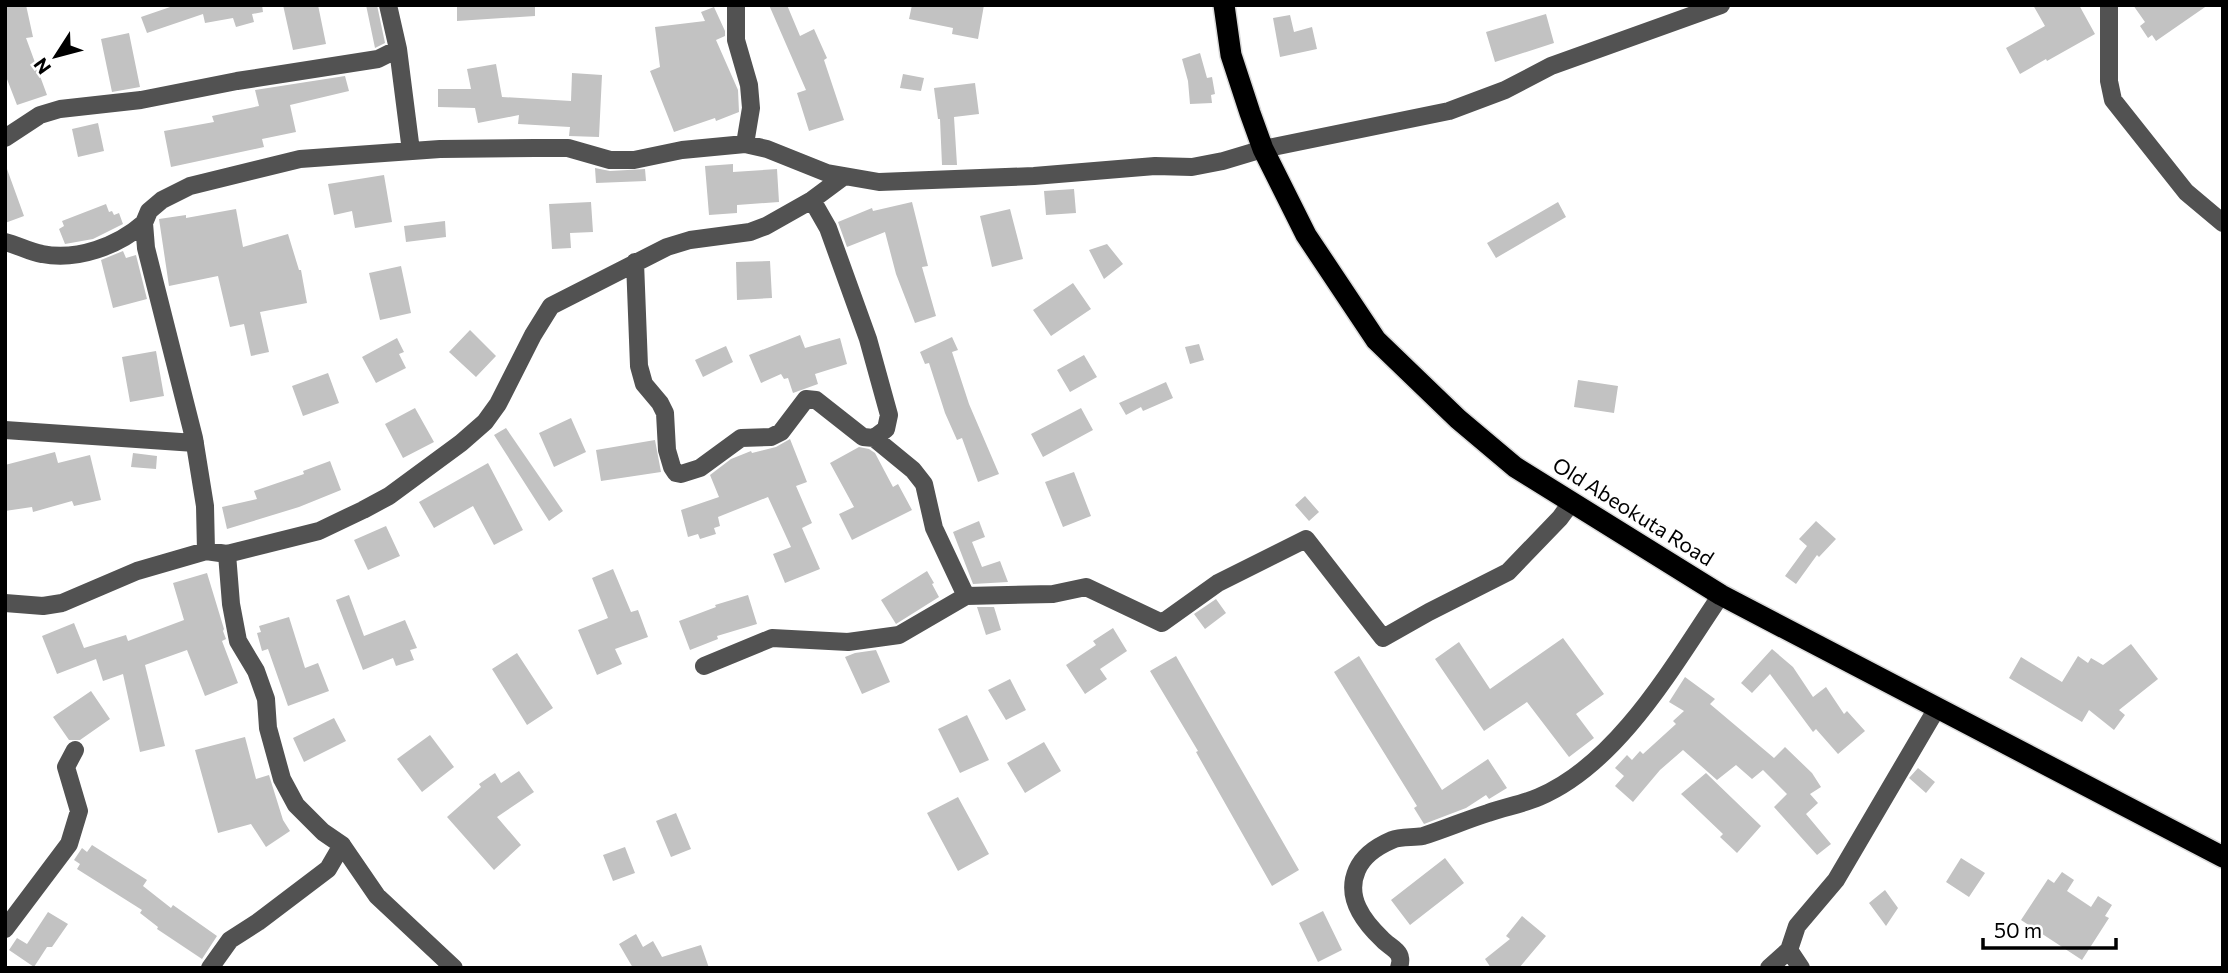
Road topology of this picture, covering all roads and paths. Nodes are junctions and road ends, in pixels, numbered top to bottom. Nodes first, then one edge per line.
1 (388, 5) edge
2 (736, 5) edge
3 (1224, 5) edge
4 (1721, 5) edge
5 (2109, 5) edge
6 (398, 49) junction
7 (5, 138) edge
8 (745, 144) junction
9 (1263, 149) junction
10 (411, 151) junction
11 (844, 177) junction
12 (812, 200) junction
13 (144, 223) junction
14 (2223, 223) edge
15 (5, 242) edge
16 (635, 262) junction
17 (5, 430) edge
18 (874, 438) junction
19 (195, 443) junction
20 (1571, 503) junction
21 (206, 551) junction
22 (227, 554) junction
23 (1721, 595) junction
24 (966, 596) junction
25 (5, 603) edge
26 (704, 666) dead end
27 (1937, 708) junction
28 (75, 750) dead end
29 (342, 845) junction
30 (2223, 857) edge
31 (5, 929) edge
32 (1789, 950) junction
33 (1398, 960) edge
34 (210, 968) edge
35 (454, 968) edge
36 (1415, 968) edge
37 (1769, 968) edge
38 (1801, 968) edge

1 - 6 street
2 - 8 street
3 - 9 highway, Old Abeokuta Road
4 - 9 street
5 - 14 street
6 - 7 street
6 - 10 street
8 - 10 street
8 - 11 street
9 - 11 street
9 - 20 highway, Old Abeokuta Road
10 - 13 street
11 - 12 street
12 - 16 street
12 - 18 street
13 - 15 street
13 - 19 street
16 - 18 street
16 - 22 street
17 - 19 street
18 - 24 street
19 - 21 street
20 - 23 highway, Old Abeokuta Road
20 - 24 street
21 - 22 street
21 - 25 street
22 - 29 street
23 - 27 highway, Old Abeokuta Road
23 - 33 street
24 - 26 street
27 - 30 highway, Old Abeokuta Road
27 - 32 street
28 - 31 street
29 - 34 street
29 - 35 street
32 - 37 street
32 - 38 street
33 - 36 street

